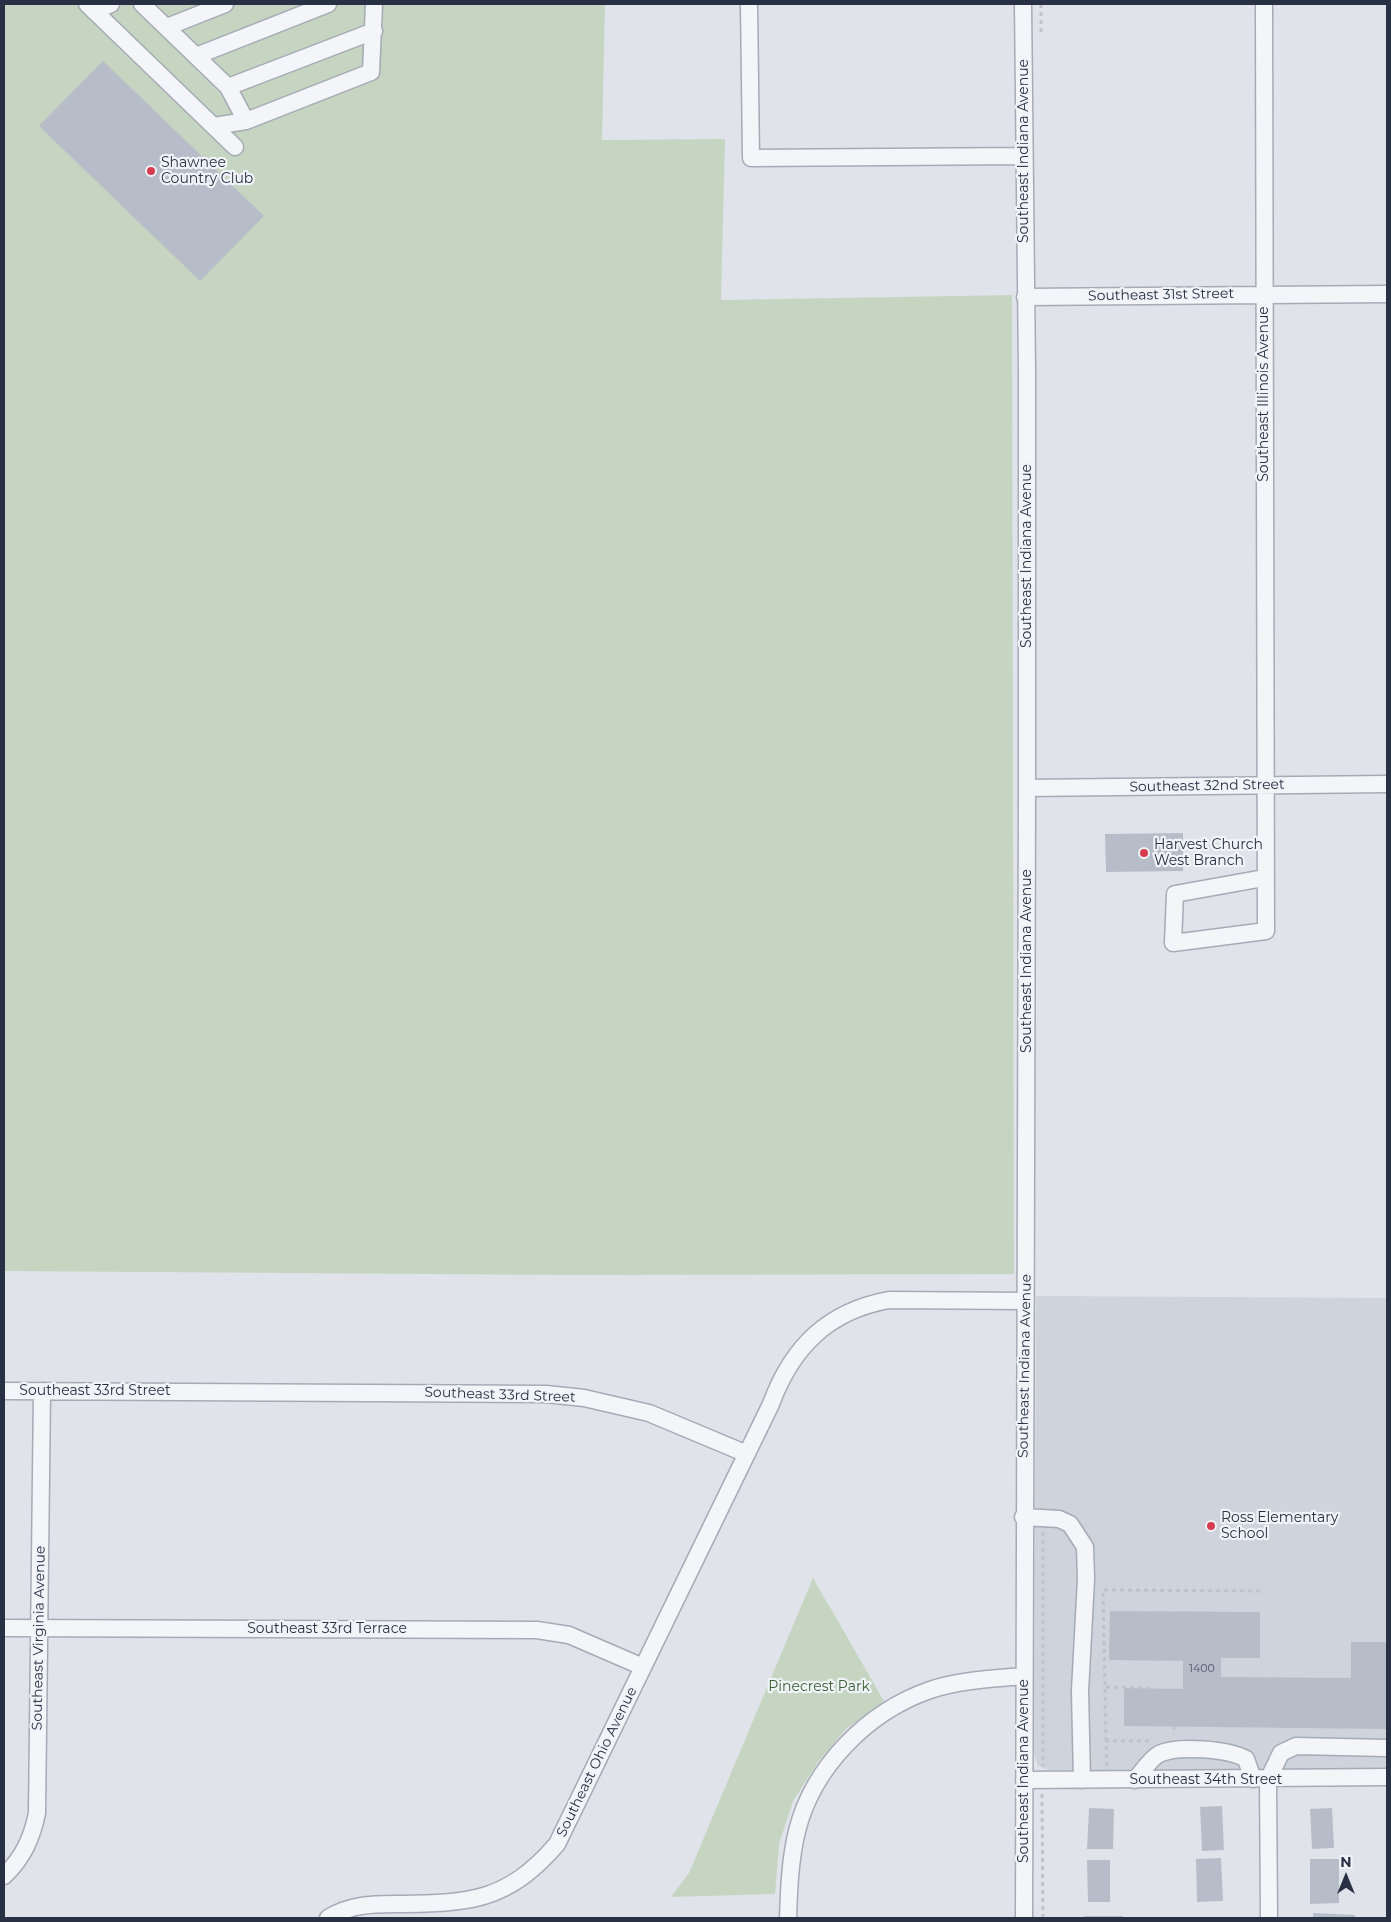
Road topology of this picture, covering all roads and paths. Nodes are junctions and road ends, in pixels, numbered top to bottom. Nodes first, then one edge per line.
1 (111, 4) edge
2 (142, 4) edge
3 (225, 4) edge
4 (328, 4) edge
5 (374, 4) edge
6 (749, 4) edge
7 (1024, 4) edge
8 (1264, 4) edge
9 (90, 7) edge
10 (167, 27) junction
11 (374, 31) junction
12 (196, 56) junction
13 (228, 87) junction
14 (246, 121) junction
15 (214, 126) junction
16 (235, 147) dead end
17 (1023, 156) junction
18 (1264, 294) junction
19 (1387, 294) edge
20 (1025, 297) junction
21 (1387, 784) edge
22 (1264, 785) junction
23 (1027, 788) junction
24 (1264, 878) junction
25 (1026, 1301) junction
26 (4, 1391) edge
27 (42, 1391) junction
28 (747, 1454) junction
29 (1023, 1517) junction
30 (1260, 1591) dead end
31 (4, 1628) edge
32 (39, 1628) junction
33 (643, 1667) junction
34 (1023, 1676) junction
35 (1106, 1687) junction
36 (1149, 1688) dead end
37 (1106, 1741) dead end
38 (1387, 1748) edge
39 (1387, 1778) edge
40 (1260, 1779) junction
41 (1024, 1780) junction
42 (1082, 1780) junction
43 (1135, 1780) junction
44 (4, 1876) edge
45 (328, 1918) edge
46 (788, 1918) edge
47 (1024, 1918) edge
48 (1269, 1918) edge

1 - 9 street
2 - 10 street
3 - 10 street
4 - 12 street
5 - 11 street
6 - 17 street
7 - 17 street, Southeast Indiana Avenue
8 - 18 street, Southeast Illinois Avenue
9 - 15 street
10 - 12 street
11 - 13 street
11 - 14 street
12 - 13 street
13 - 14 street
14 - 15 street
15 - 16 street
17 - 20 street, Southeast Indiana Avenue
18 - 19 street, Southeast 31st Street
18 - 20 street, Southeast 31st Street
18 - 22 street, Southeast Illinois Avenue
20 - 23 street, Southeast Indiana Avenue
21 - 22 street, Southeast 32nd Street
22 - 23 street, Southeast 32nd Street
22 - 24 street, Southeast Illinois Avenue
23 - 25 street, Southeast Indiana Avenue
24 - 24 street, Southeast Illinois Avenue
25 - 28 street
25 - 29 street, Southeast Indiana Avenue
26 - 27 street, Southeast 33rd Street
27 - 28 street, Southeast 33rd Street
27 - 32 street, Southeast Virginia Avenue
28 - 33 street, Southeast Ohio Avenue
29 - 34 street, Southeast Indiana Avenue
29 - 42 street
30 - 35 path
31 - 32 street, Southeast 33rd Terrace
32 - 33 street, Southeast 33rd Terrace
32 - 44 street, Southeast Virginia Avenue
33 - 45 street, Southeast Ohio Avenue
34 - 41 street, Southeast Indiana Avenue
34 - 46 street
35 - 36 path
35 - 37 path
38 - 40 street
39 - 40 street, Southeast 34th Street
40 - 43 street, Southeast 34th Street
40 - 43 street
40 - 48 street
41 - 42 street, Southeast 34th Street
41 - 47 street, Southeast Indiana Avenue
42 - 43 street, Southeast 34th Street

